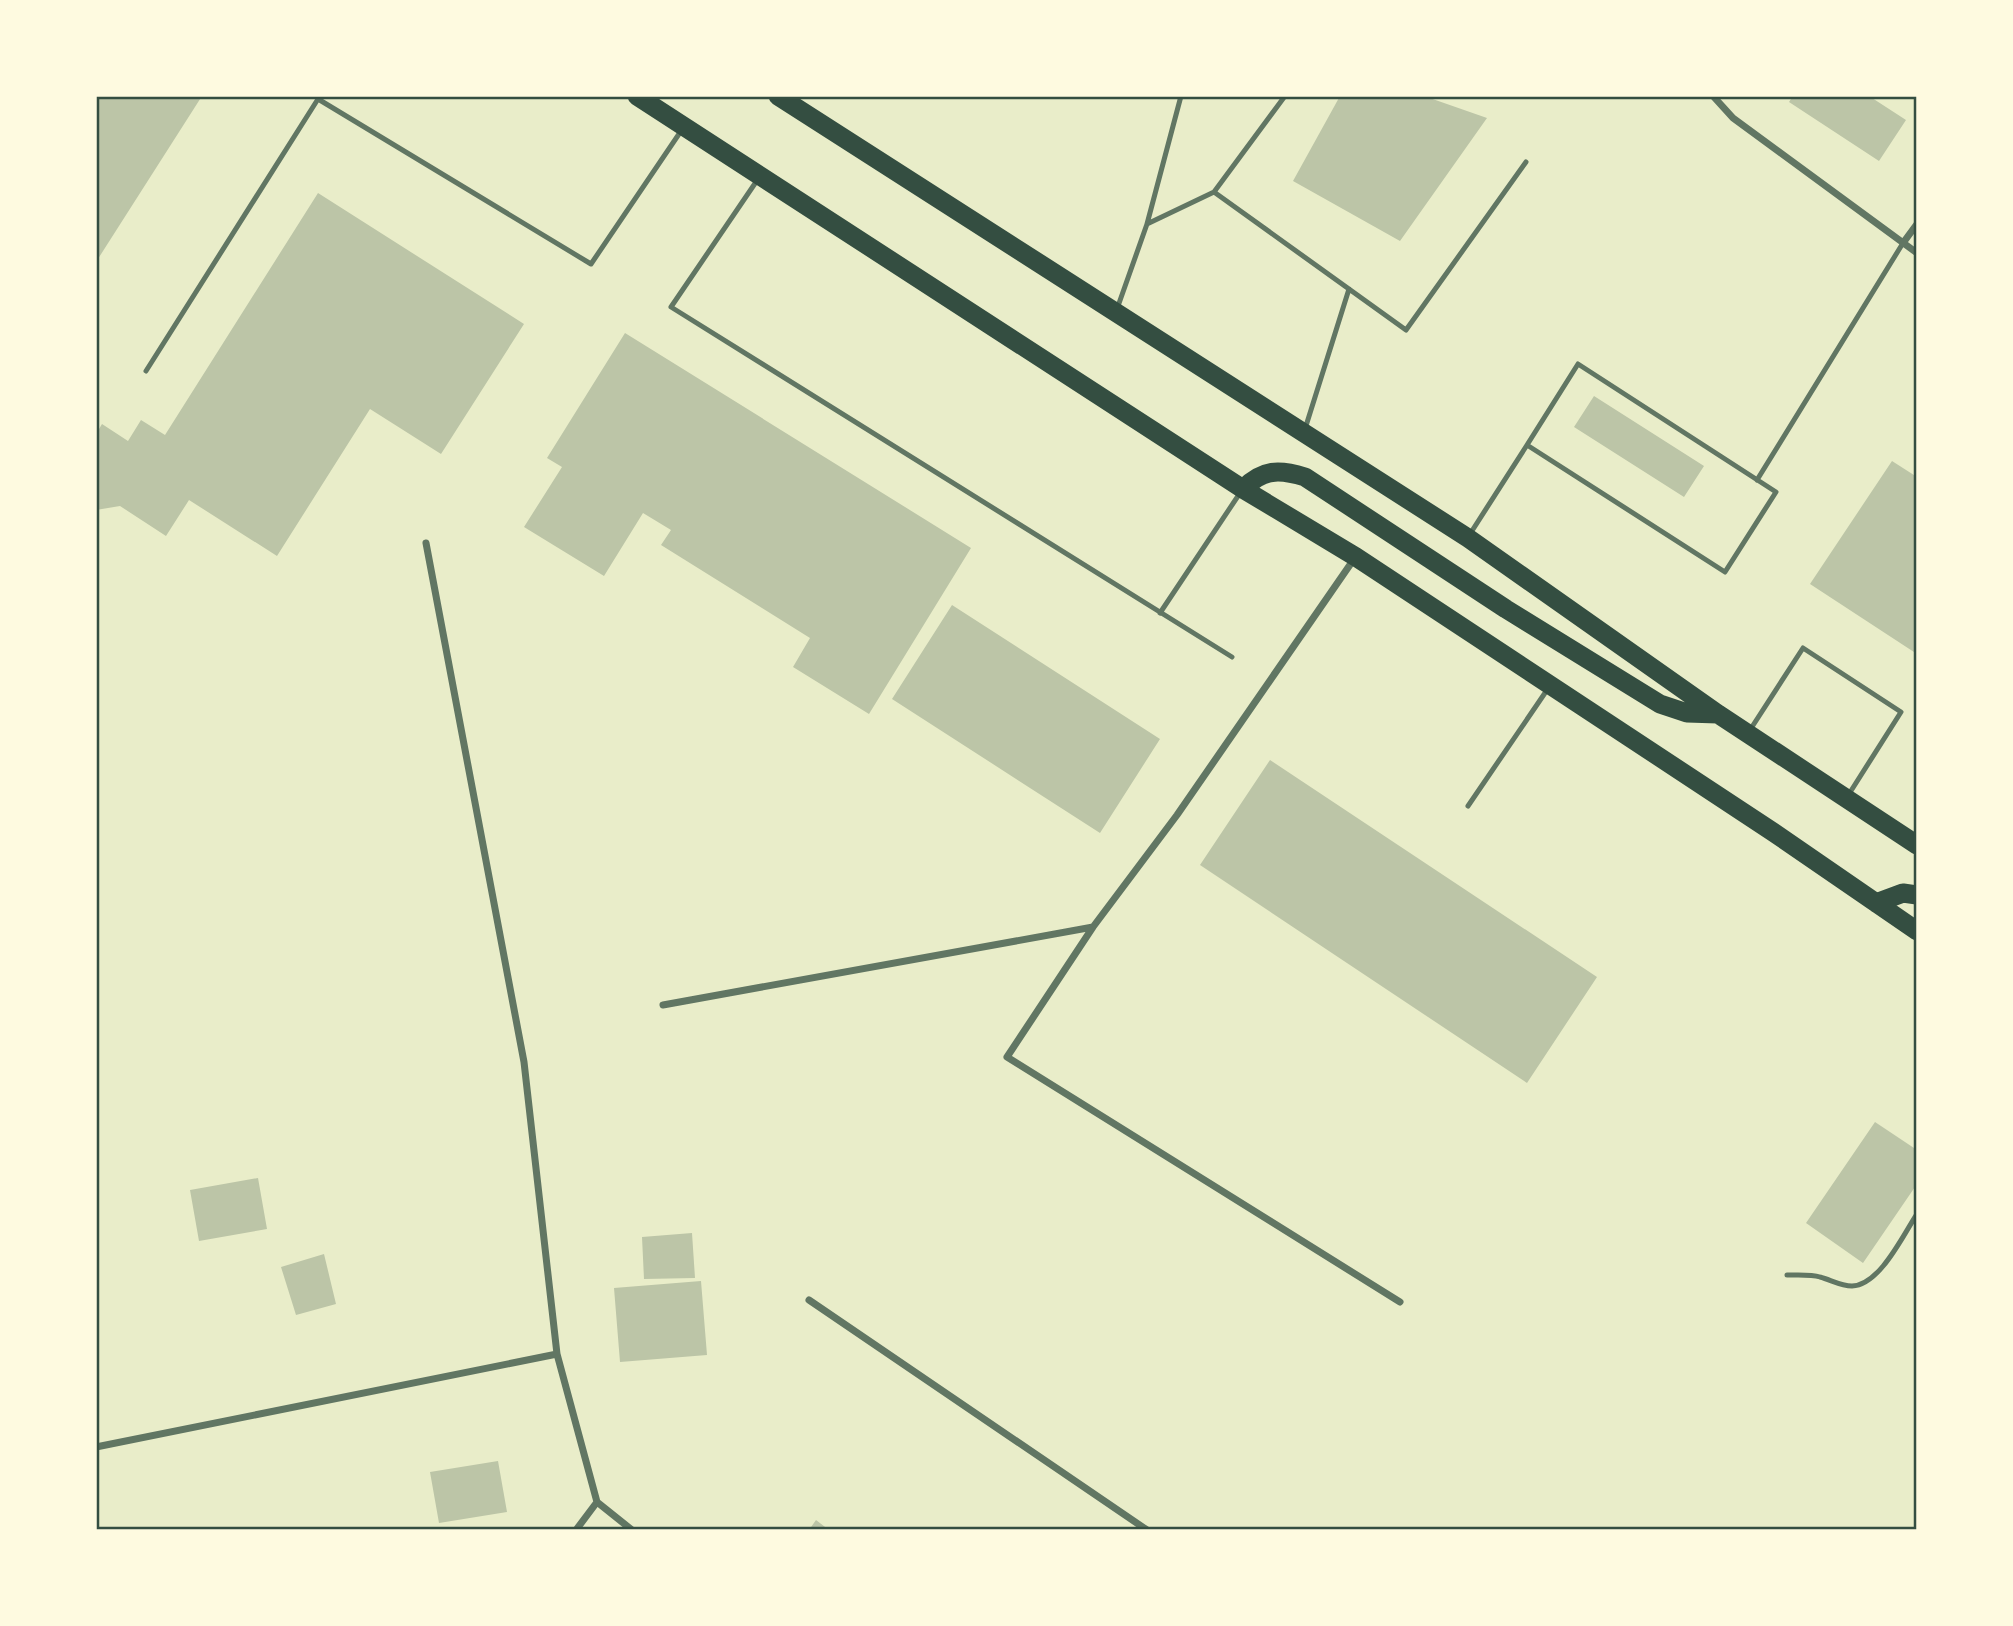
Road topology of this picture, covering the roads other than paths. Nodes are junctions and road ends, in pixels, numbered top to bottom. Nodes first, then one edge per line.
1 (637, 96) edge
2 (778, 96) edge
3 (1181, 96) edge
4 (1285, 96) edge
5 (1713, 96) edge
6 (319, 98) edge
7 (684, 126) junction
8 (1526, 162) dead end
9 (761, 175) junction
10 (1214, 192) junction
11 (1917, 223) edge
12 (1147, 224) junction
13 (1903, 243) junction
14 (1917, 253) edge
15 (1349, 289) junction
16 (1116, 313) junction
17 (146, 371) dead end
18 (1303, 434) junction
19 (1527, 445) junction
20 (1757, 480) junction
21 (1243, 488) junction
22 (1468, 538) junction
23 (426, 543) dead end
24 (1356, 557) junction
25 (1160, 613) junction
26 (1232, 657) dead end
27 (1550, 685) junction
28 (1718, 714) junction
29 (1748, 733) junction
30 (1846, 797) junction
31 (1468, 806) dead end
32 (1917, 845) edge
33 (1917, 895) edge
34 (1876, 903) junction
35 (1093, 927) junction
36 (1917, 931) edge
37 (663, 1004) dead end
38 (1917, 1214) edge
39 (1787, 1275) dead end
40 (809, 1300) dead end
41 (1400, 1302) dead end
42 (556, 1354) junction
43 (96, 1447) edge
44 (597, 1502) junction
45 (576, 1530) edge
46 (632, 1530) edge
47 (1147, 1530) edge

1 - 7 highway
2 - 16 highway
3 - 12 lane
4 - 10 lane
5 - 13 street
6 - 7 lane
6 - 17 lane
7 - 9 highway
8 - 15 lane
9 - 21 highway
9 - 25 lane
10 - 12 lane
10 - 15 lane
11 - 13 street
12 - 16 lane
13 - 14 street
13 - 20 lane
15 - 18 lane
16 - 18 highway
18 - 22 highway
19 - 20 lane
19 - 20 lane
19 - 22 lane
21 - 24 highway
21 - 25 lane
21 - 28 highway
22 - 28 highway
23 - 42 street
24 - 27 highway
24 - 35 street
25 - 26 lane
27 - 31 lane
27 - 34 highway
28 - 29 highway
29 - 30 highway
29 - 30 lane
30 - 32 highway
33 - 34 highway
34 - 36 highway
35 - 37 street
35 - 41 street
38 - 39 lane
40 - 47 street
42 - 43 street
42 - 44 street
44 - 45 street
44 - 46 street

